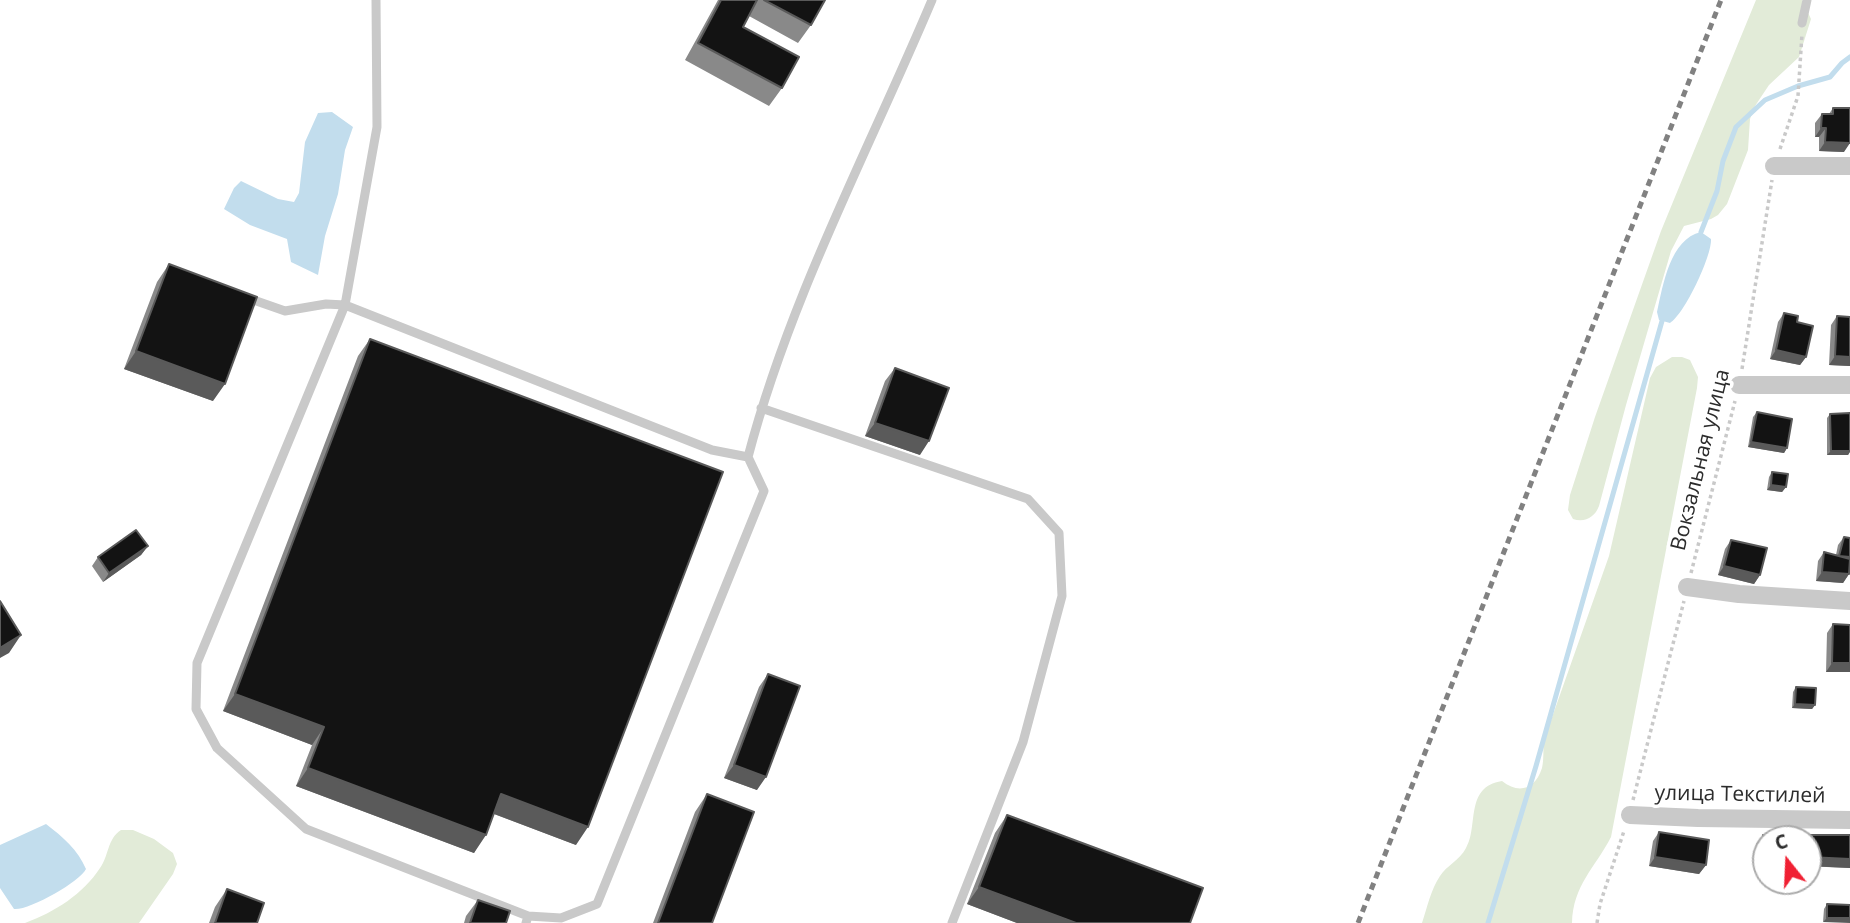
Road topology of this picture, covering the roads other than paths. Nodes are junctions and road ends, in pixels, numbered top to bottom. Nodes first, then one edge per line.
1 (376, 0) edge
2 (932, 0) edge
3 (1807, 0) edge
4 (1802, 23) road end
5 (1774, 166) road end
6 (1850, 166) edge
7 (234, 292) edge
8 (345, 305) junction
9 (1850, 385) edge
10 (1739, 386) road end
11 (761, 408) junction
12 (748, 457) junction
13 (1687, 587) road end
14 (1850, 601) edge
15 (1630, 815) road end
16 (1850, 820) edge
17 (527, 919) edge
18 (952, 923) edge

1 - 8 lane
2 - 11 lane
3 - 4 lane
5 - 6 street
7 - 8 lane
8 - 12 lane
8 - 17 lane
9 - 10 street
11 - 12 lane
11 - 18 lane
12 - 17 lane
13 - 14 street
15 - 16 street, улица Текстилей

